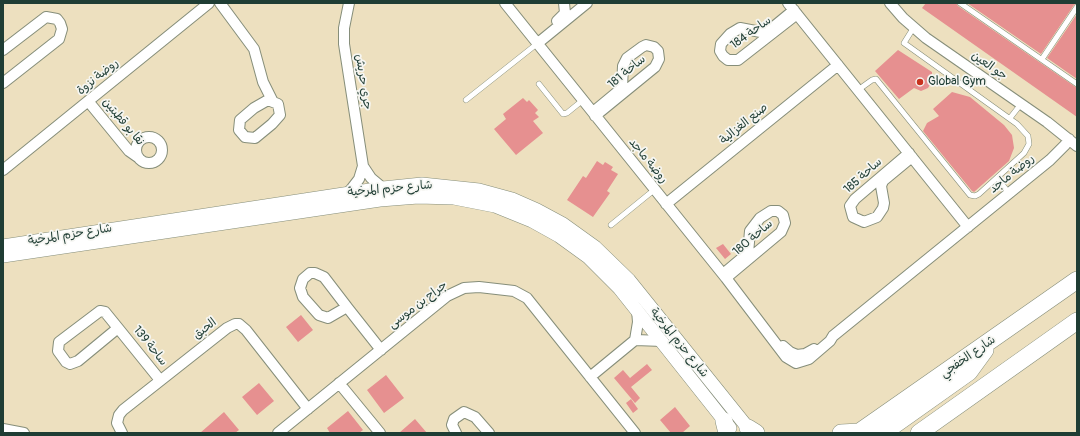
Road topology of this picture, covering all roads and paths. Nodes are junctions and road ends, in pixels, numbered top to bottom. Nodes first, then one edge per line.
1 (209, 3) edge
2 (220, 3) edge
3 (349, 3) edge
4 (504, 3) edge
5 (960, 3) edge
6 (565, 5) edge
7 (894, 5) edge
8 (584, 6) edge
9 (1077, 7) edge
10 (793, 9) edge
11 (914, 28) junction
12 (752, 31) junction
13 (536, 41) junction
14 (757, 46) junction
15 (3, 50) edge
16 (1042, 59) junction
17 (838, 65) junction
18 (261, 76) junction
19 (623, 78) junction
20 (639, 80) junction
21 (3, 83) edge
22 (539, 84) dead end
23 (1077, 84) edge
24 (858, 90) junction
25 (91, 99) junction
26 (272, 100) junction
27 (466, 100) dead end
28 (583, 100) junction
29 (259, 104) junction
30 (1021, 104) junction
31 (594, 114) junction
32 (1010, 118) junction
33 (1073, 142) edge
34 (137, 146) junction
35 (910, 155) junction
36 (139, 158) junction
37 (363, 166) junction
38 (3, 170) edge
39 (997, 178) junction
40 (869, 186) junction
41 (383, 188) junction
42 (654, 190) junction
43 (349, 192) junction
44 (883, 192) junction
45 (1009, 193) junction
46 (666, 204) junction
47 (611, 225) dead end
48 (968, 227) junction
49 (750, 241) junction
50 (766, 245) junction
51 (3, 246) edge
52 (37, 252) junction
53 (3, 256) edge
54 (3, 264) edge
55 (725, 276) junction
56 (1077, 280) edge
57 (347, 307) junction
58 (637, 310) junction
59 (1077, 321) edge
60 (118, 328) junction
61 (635, 340) junction
62 (663, 341) junction
63 (988, 343) junction
64 (381, 350) junction
65 (590, 377) junction
66 (160, 380) junction
67 (339, 383) junction
68 (308, 409) junction
69 (3, 429) edge
70 (740, 430) edge
71 (378, 432) edge
72 (859, 432) edge
73 (24, 433) edge
74 (122, 433) edge
75 (278, 433) edge
76 (456, 433) edge
77 (489, 433) edge
78 (635, 433) edge
79 (841, 433) edge
80 (883, 433) edge
81 (919, 433) edge

1 - 25 street, روضة نزوة
2 - 18 street
3 - 37 street, جري حريش
4 - 13 street, روضة ماجد
5 - 16 lane
6 - 8 street
6 - 13 street
7 - 11 street, جو العين
8 - 13 street
9 - 16 lane
10 - 12 street, ساحة 184
10 - 14 street, ساحة 184
10 - 17 street
11 - 30 street, جو العين
11 - 32 lane
12 - 14 street
12 - 14 street, ساحة 184
13 - 27 lane
13 - 28 street, روضة ماجد
15 - 21 street
16 - 23 lane
17 - 24 street
17 - 46 street, صنع الغزالية
18 - 26 street
18 - 29 street
19 - 20 street
19 - 20 street, ساحة 181
19 - 31 street, ساحة 181
20 - 31 street, ساحة 181
22 - 28 lane
24 - 35 street
24 - 39 lane
25 - 34 street, نقا بو قطبتين
25 - 36 street, نقا بو قطبتين
25 - 38 street, روضة نزوة
26 - 29 street
26 - 29 street
28 - 31 street, روضة ماجد
30 - 32 lane
30 - 33 street, جو العين
31 - 42 street, روضة ماجد
32 - 39 lane
33 - 45 street, روضة ماجد
34 - 36 street
34 - 36 street
35 - 40 street, ساحة 185
35 - 44 street, ساحة 185
35 - 48 street
37 - 41 street, جري حريش
37 - 43 street
39 - 45 lane
40 - 44 street
40 - 44 street, ساحة 185
41 - 43 street, شارع حزم المرخية
41 - 70 street, شارع حزم المرخية
42 - 46 street, روضة ماجد
42 - 47 lane
43 - 51 street, شارع حزم المرخية
45 - 48 street, روضة ماجد
46 - 55 street, روضة ماجد
48 - 55 street, روضة ماجد
49 - 50 street
49 - 50 street, ساحة 180
49 - 55 street, ساحة 180
50 - 55 street, ساحة 180
52 - 53 street, شارع حزم المرخية
52 - 54 street
52 - 58 street, شارع حزم المرخية
56 - 63 highway, شارع الخفجي
57 - 57 street
57 - 64 street
58 - 61 street
58 - 62 street, شارع حزم المرخية
59 - 81 highway
60 - 60 street, ساحة 139
60 - 66 street, ساحة 139
61 - 62 street
61 - 65 street
62 - 70 street, شارع حزم المرخية
63 - 72 highway, شارع الخفجي
63 - 80 highway
64 - 65 street, جراح بن موسى
64 - 67 street, جراح بن موسى
65 - 78 street, جراح بن موسى
66 - 68 street, الحبق
66 - 74 street, الحبق
67 - 68 street, جراح بن موسى
67 - 71 street
68 - 75 street, جراح بن موسى
69 - 73 street
72 - 79 highway
76 - 77 street

